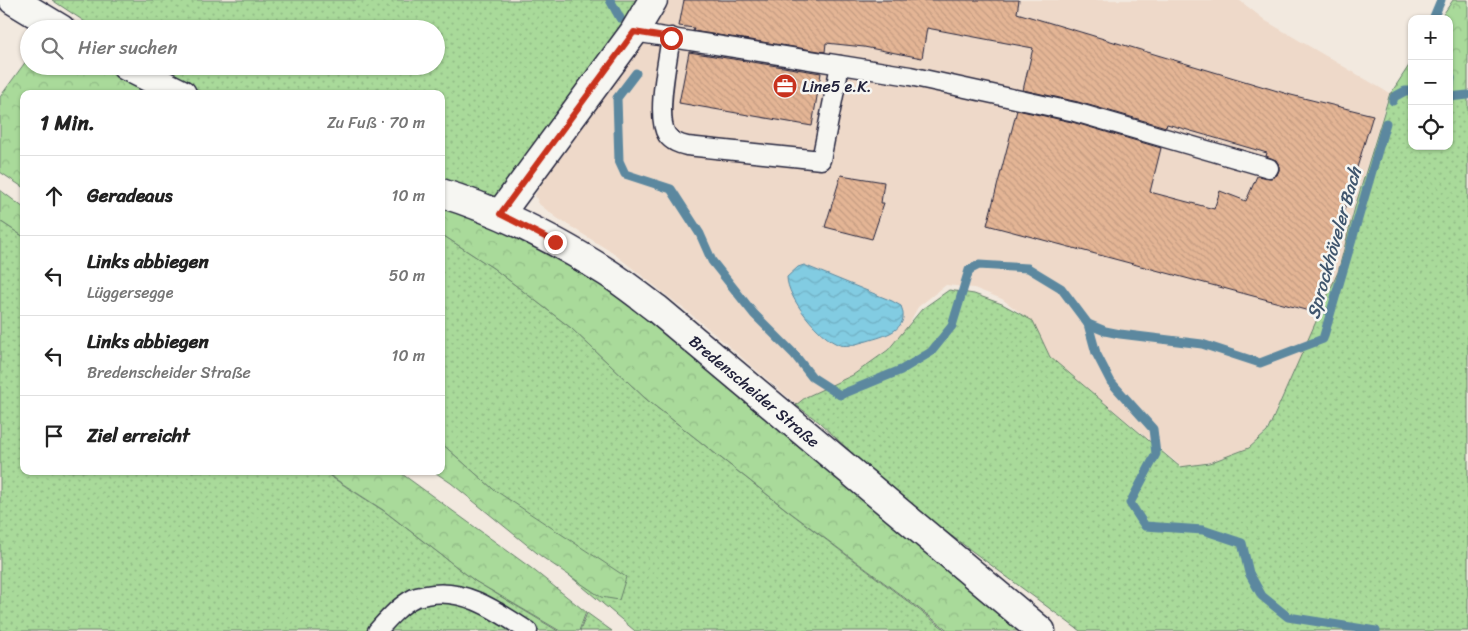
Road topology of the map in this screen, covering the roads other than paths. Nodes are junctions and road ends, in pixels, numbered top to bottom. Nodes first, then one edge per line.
1 (13, 0) edge
2 (653, 0) edge
3 (45, 20) edge
4 (634, 32) junction
5 (671, 38) junction
6 (840, 65) junction
7 (144, 75) edge
8 (174, 90) edge
9 (1269, 168) dead end
10 (445, 194) edge
11 (500, 214) junction
12 (377, 631) edge
13 (528, 631) edge
14 (1041, 631) edge

1 - 3 main road
2 - 4 main road
4 - 5 lane
4 - 11 main road
5 - 6 lane
5 - 6 lane
6 - 9 lane
7 - 8 main road
10 - 11 main road, Bredenscheider Straße
11 - 14 main road, Bredenscheider Straße
12 - 13 lane

